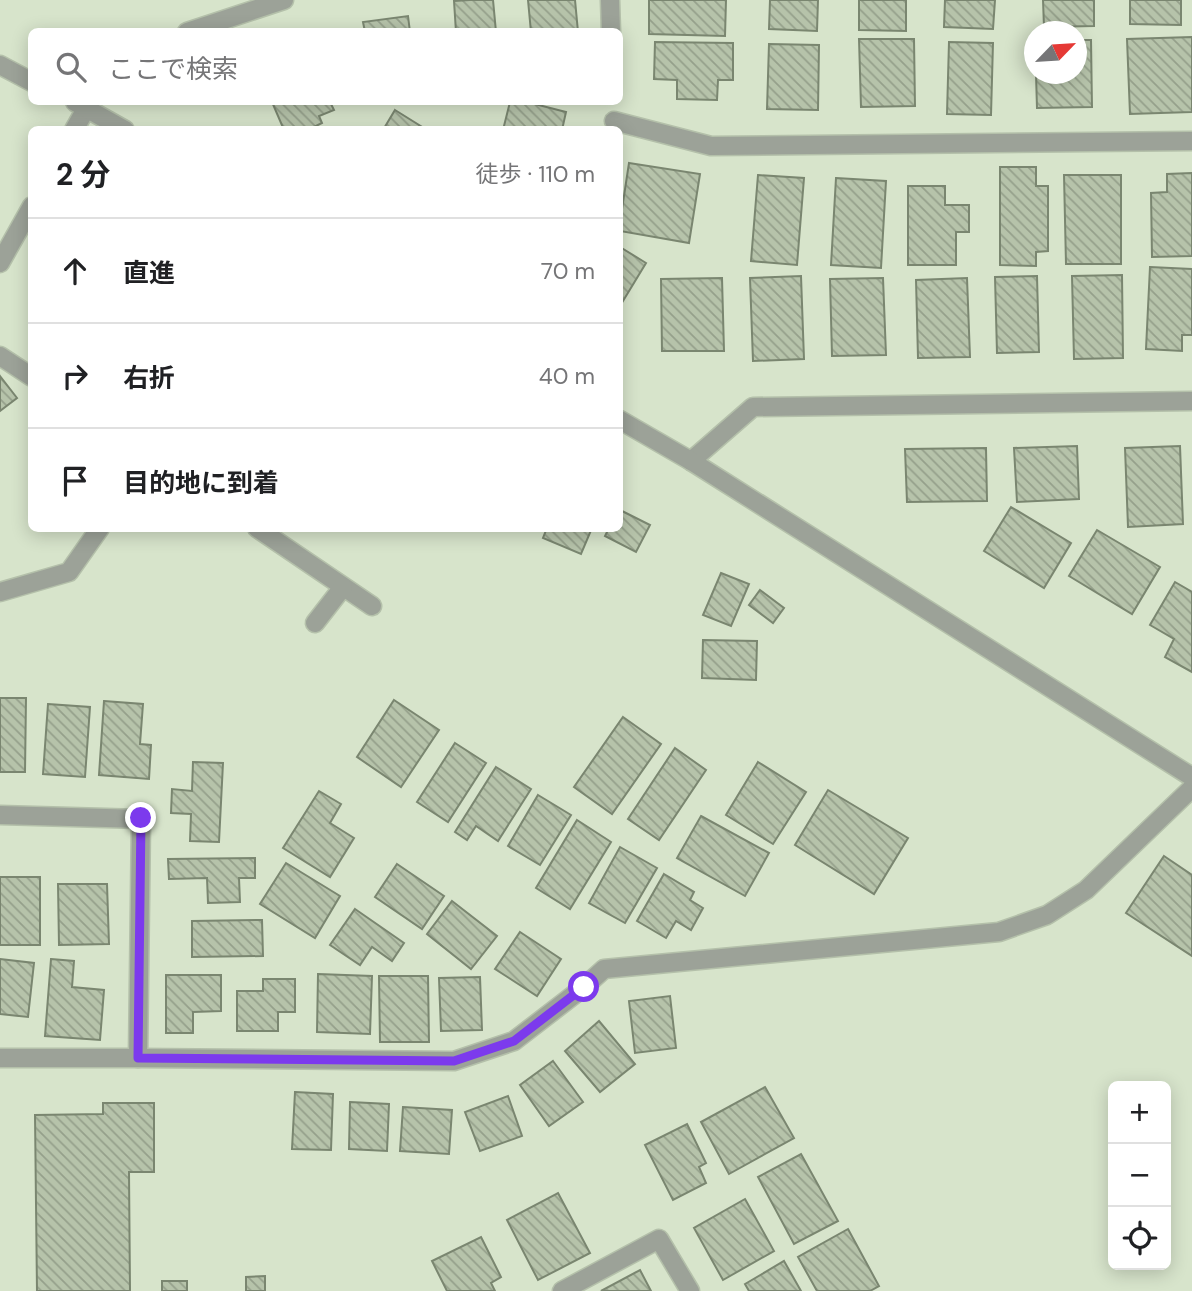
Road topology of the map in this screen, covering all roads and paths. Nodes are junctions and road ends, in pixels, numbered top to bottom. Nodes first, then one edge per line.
1 (284, 0) edge
2 (610, 0) edge
3 (199, 28) edge
4 (611, 28) edge
5 (0, 65) edge
6 (28, 80) edge
7 (81, 105) edge
8 (83, 105) edge
9 (613, 105) edge
10 (612, 125) edge
11 (75, 126) edge
12 (118, 126) edge
13 (623, 127) edge
14 (1192, 141) edge
15 (28, 213) edge
16 (0, 262) edge
17 (0, 356) edge
18 (28, 374) edge
19 (1192, 401) edge
20 (623, 422) edge
21 (691, 461) junction
22 (97, 532) edge
23 (263, 532) edge
24 (343, 587) junction
25 (0, 592) edge
26 (372, 606) dead end
27 (315, 623) dead end
28 (1192, 777) edge
29 (1192, 788) edge
30 (0, 815) edge
31 (0, 1058) edge
32 (138, 1058) junction
33 (562, 1291) edge
34 (690, 1291) edge

1 - 3 street
2 - 4 street
5 - 6 street
7 - 11 street
8 - 12 street
9 - 10 street
13 - 14 street
15 - 16 street
17 - 18 street
19 - 21 street
20 - 21 street
21 - 28 street
22 - 25 street
23 - 24 street
24 - 26 street
24 - 27 street
29 - 32 street
30 - 32 street
31 - 32 street
33 - 34 street

